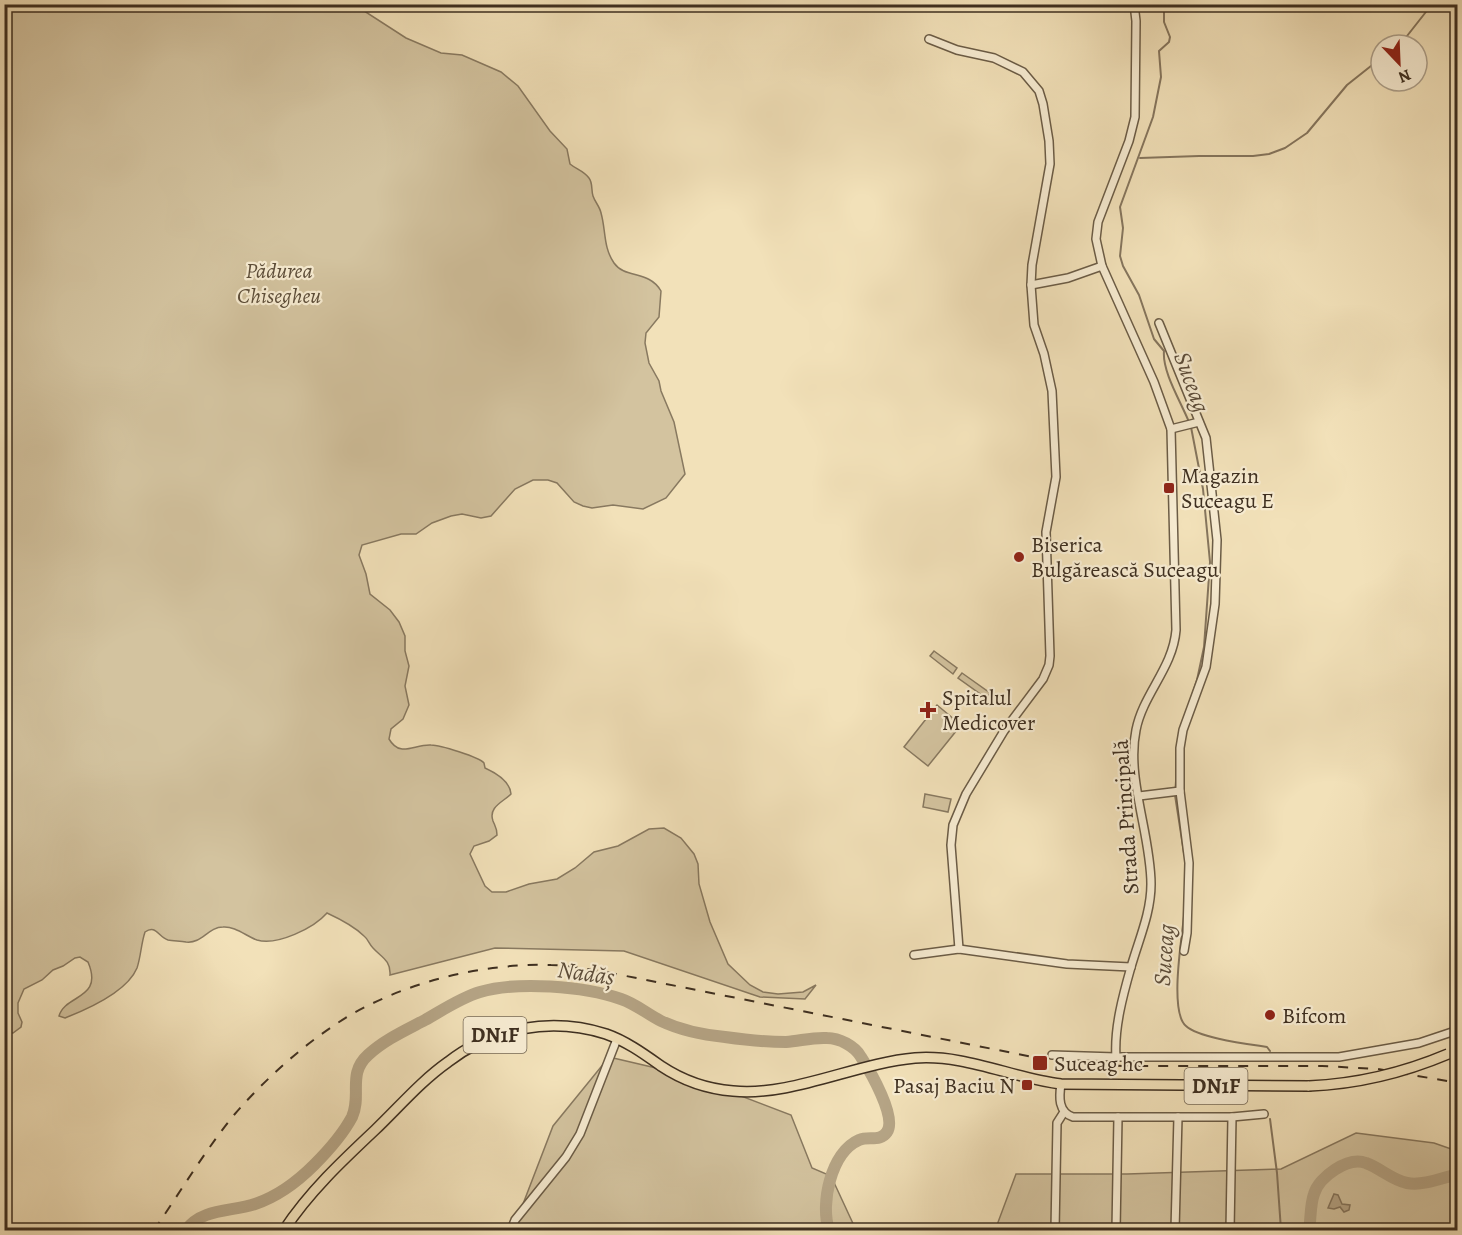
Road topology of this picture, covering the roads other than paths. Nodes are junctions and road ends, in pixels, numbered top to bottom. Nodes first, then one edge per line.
1 (1134, 4) edge
2 (929, 39) dead end
3 (1102, 266) junction
4 (1031, 285) junction
5 (1159, 323) dead end
6 (1199, 422) junction
7 (1175, 428) junction
8 (1176, 791) junction
9 (1139, 796) junction
10 (959, 949) junction
11 (1184, 951) dead end
12 (914, 955) dead end
13 (1131, 967) junction
14 (1458, 1030) edge
15 (617, 1039) junction
16 (1453, 1052) edge
17 (1052, 1055) dead end
18 (1116, 1057) junction
19 (1061, 1084) junction
20 (1064, 1112) junction
21 (1264, 1114) dead end
22 (1118, 1117) junction
23 (1178, 1117) junction
24 (1232, 1118) junction
25 (284, 1230) edge
26 (511, 1230) edge
27 (1055, 1230) edge
28 (1116, 1230) edge
29 (1175, 1230) edge
30 (1230, 1230) edge

1 - 3 street, Strada Principală
2 - 4 street
3 - 4 street
3 - 7 street, Strada Principală
4 - 10 street
5 - 6 street
6 - 7 street
6 - 8 street
7 - 9 street, Strada Principală
8 - 9 street
8 - 11 street
9 - 13 street, Strada Principală
10 - 12 street
10 - 13 street
13 - 18 street, Strada Principală
14 - 18 street
15 - 19 main road, DN1F
15 - 25 main road, DN1F
15 - 26 street
16 - 19 main road, DN1F, bridge
17 - 18 street
19 - 20 street
20 - 22 street
20 - 27 street
21 - 24 street
22 - 23 street
22 - 28 street
23 - 24 street
23 - 29 street
24 - 30 street

